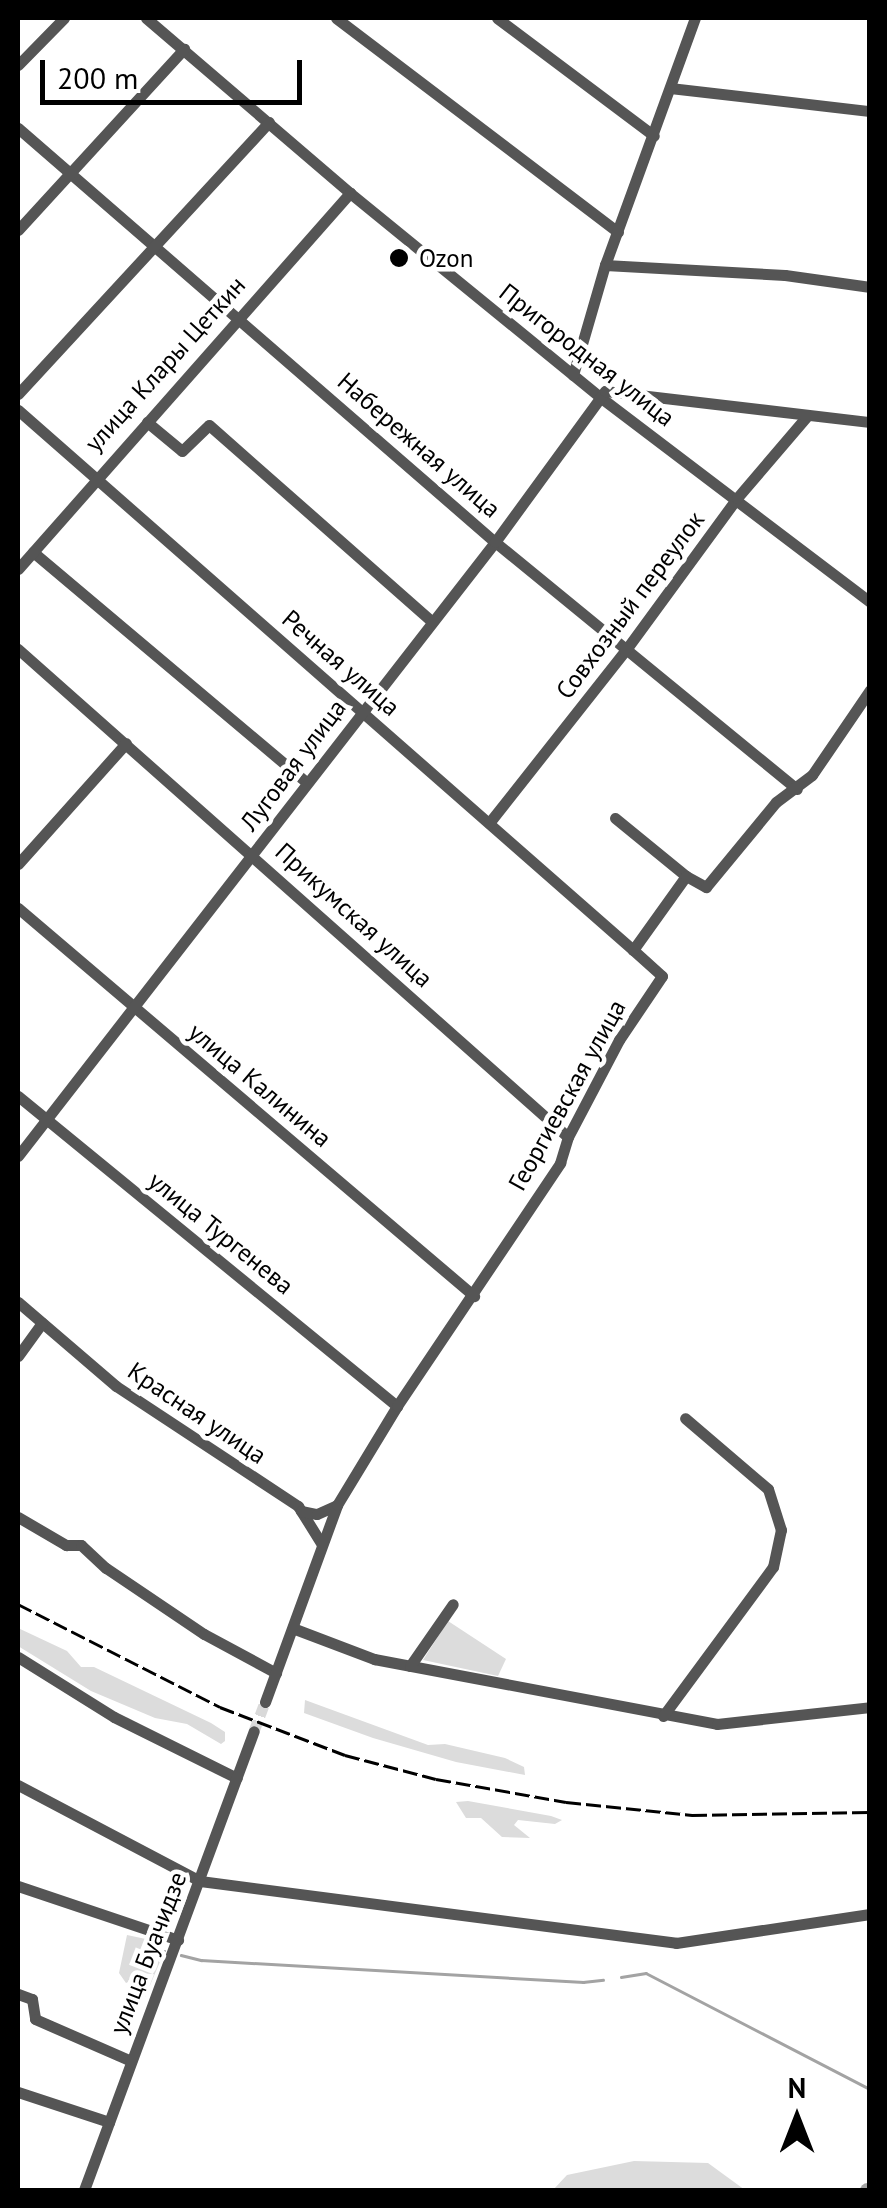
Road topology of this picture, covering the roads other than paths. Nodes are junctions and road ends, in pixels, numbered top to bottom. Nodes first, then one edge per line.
1 (64, 18) edge
2 (146, 18) edge
3 (336, 18) edge
4 (496, 18) edge
5 (694, 18) edge
6 (184, 49) junction
7 (18, 64) edge
8 (670, 88) junction
9 (870, 111) edge
10 (269, 122) junction
11 (18, 128) edge
12 (654, 136) junction
13 (69, 174) junction
14 (350, 193) junction
15 (18, 230) edge
16 (618, 232) junction
17 (154, 246) junction
18 (605, 265) junction
19 (870, 287) edge
20 (237, 317) junction
21 (573, 375) junction
22 (18, 394) edge
23 (600, 397) junction
24 (18, 410) edge
25 (808, 415) junction
26 (147, 422) junction
27 (870, 422) edge
28 (96, 476) junction
29 (737, 498) junction
30 (495, 542) junction
31 (32, 552) junction
32 (18, 569) edge
33 (870, 602) edge
34 (430, 620) junction
35 (18, 649) edge
36 (625, 651) junction
37 (870, 690) edge
38 (362, 711) junction
39 (126, 743) junction
40 (307, 783) junction
41 (797, 789) junction
42 (616, 818) dead end
43 (489, 823) junction
44 (254, 855) junction
45 (18, 864) edge
46 (686, 876) junction
47 (18, 908) edge
48 (633, 950) junction
49 (131, 1006) junction
50 (18, 1096) edge
51 (46, 1120) junction
52 (568, 1137) junction
53 (18, 1156) edge
54 (474, 1296) junction
55 (18, 1302) edge
56 (42, 1323) junction
57 (18, 1356) edge
58 (397, 1406) junction
59 (685, 1418) dead end
60 (337, 1505) junction
61 (301, 1511) junction
62 (18, 1517) edge
63 (322, 1543) junction
64 (453, 1604) dead end
65 (295, 1629) junction
66 (18, 1658) edge
67 (410, 1666) junction
68 (276, 1673) junction
69 (265, 1702) tunnel mouth
70 (870, 1707) edge
71 (663, 1716) junction
72 (254, 1731) tunnel mouth
73 (237, 1778) junction
74 (18, 1785) edge
75 (200, 1881) junction
76 (18, 1886) edge
77 (870, 1914) edge
78 (178, 1940) junction
79 (18, 1994) edge
80 (131, 2060) junction
81 (18, 2092) edge
82 (109, 2122) junction
83 (84, 2190) edge

1 - 7 street
2 - 6 street, Пригородная улица
3 - 16 street
4 - 12 street
5 - 8 street
6 - 10 street, Пригородная улица
6 - 13 street
8 - 9 street
8 - 12 street
10 - 14 street, Пригородная улица
10 - 17 street
11 - 13 street, Набережная улица
12 - 16 street
13 - 15 street
13 - 17 street, Набережная улица
14 - 20 street, улица Клары Цеткин
14 - 21 street, Пригородная улица
16 - 18 street
17 - 20 street, Набережная улица
17 - 22 street
18 - 19 street
18 - 21 street
20 - 26 street, улица Клары Цеткин
20 - 30 street, Набережная улица
21 - 23 street, Пригородная улица
23 - 25 street
23 - 29 street, Пригородная улица
23 - 30 street, Луговая улица
24 - 28 street, Речная улица
25 - 27 street
25 - 29 street, Совхозный переулок
26 - 28 street, улица Клары Цеткин
26 - 34 street
28 - 31 street, улица Клары Цеткин
28 - 38 street, Речная улица
29 - 33 street, Пригородная улица
29 - 36 street, Совхозный переулок
30 - 34 street, Луговая улица
30 - 36 street, Набережная улица
31 - 32 street, улица Клары Цеткин
31 - 40 street
34 - 38 street, Луговая улица
35 - 39 street, Прикумская улица
36 - 41 street, Набережная улица
36 - 43 street, Совхозный переулок
37 - 41 street
38 - 40 street, Луговая улица
38 - 43 street, Речная улица
39 - 44 street, Прикумская улица
39 - 45 street
40 - 44 street, Луговая улица
41 - 46 street
42 - 46 street
43 - 48 street, Речная улица
44 - 49 street, Луговая улица
44 - 52 street, Прикумская улица
46 - 48 street
47 - 49 street, улица Калинина
48 - 52 street, Георгиевская улица
49 - 51 street, Луговая улица
49 - 54 street, улица Калинина
50 - 51 street, улица Тургенева
51 - 53 street, Луговая улица
51 - 58 street, улица Тургенева
52 - 54 street, Георгиевская улица
54 - 58 street, Георгиевская улица
55 - 56 street, Красная улица
56 - 57 street
56 - 61 street, Красная улица
58 - 60 street, Георгиевская улица
59 - 71 street
60 - 61 street
60 - 63 street, Георгиевская улица
61 - 63 street, Красная улица
62 - 68 street
63 - 65 street, Георгиевская улица
64 - 67 street
65 - 67 street
65 - 68 street, Георгиевская улица
66 - 73 street
67 - 71 street
68 - 69 street, Георгиевская улица
70 - 71 street
72 - 73 street, улица Буачидзе
73 - 75 street, улица Буачидзе
74 - 75 street
75 - 77 street
75 - 78 street, улица Буачидзе
76 - 78 street
78 - 80 street, улица Буачидзе
79 - 80 street
80 - 82 street, улица Буачидзе
81 - 82 street
82 - 83 street, улица Буачидзе

